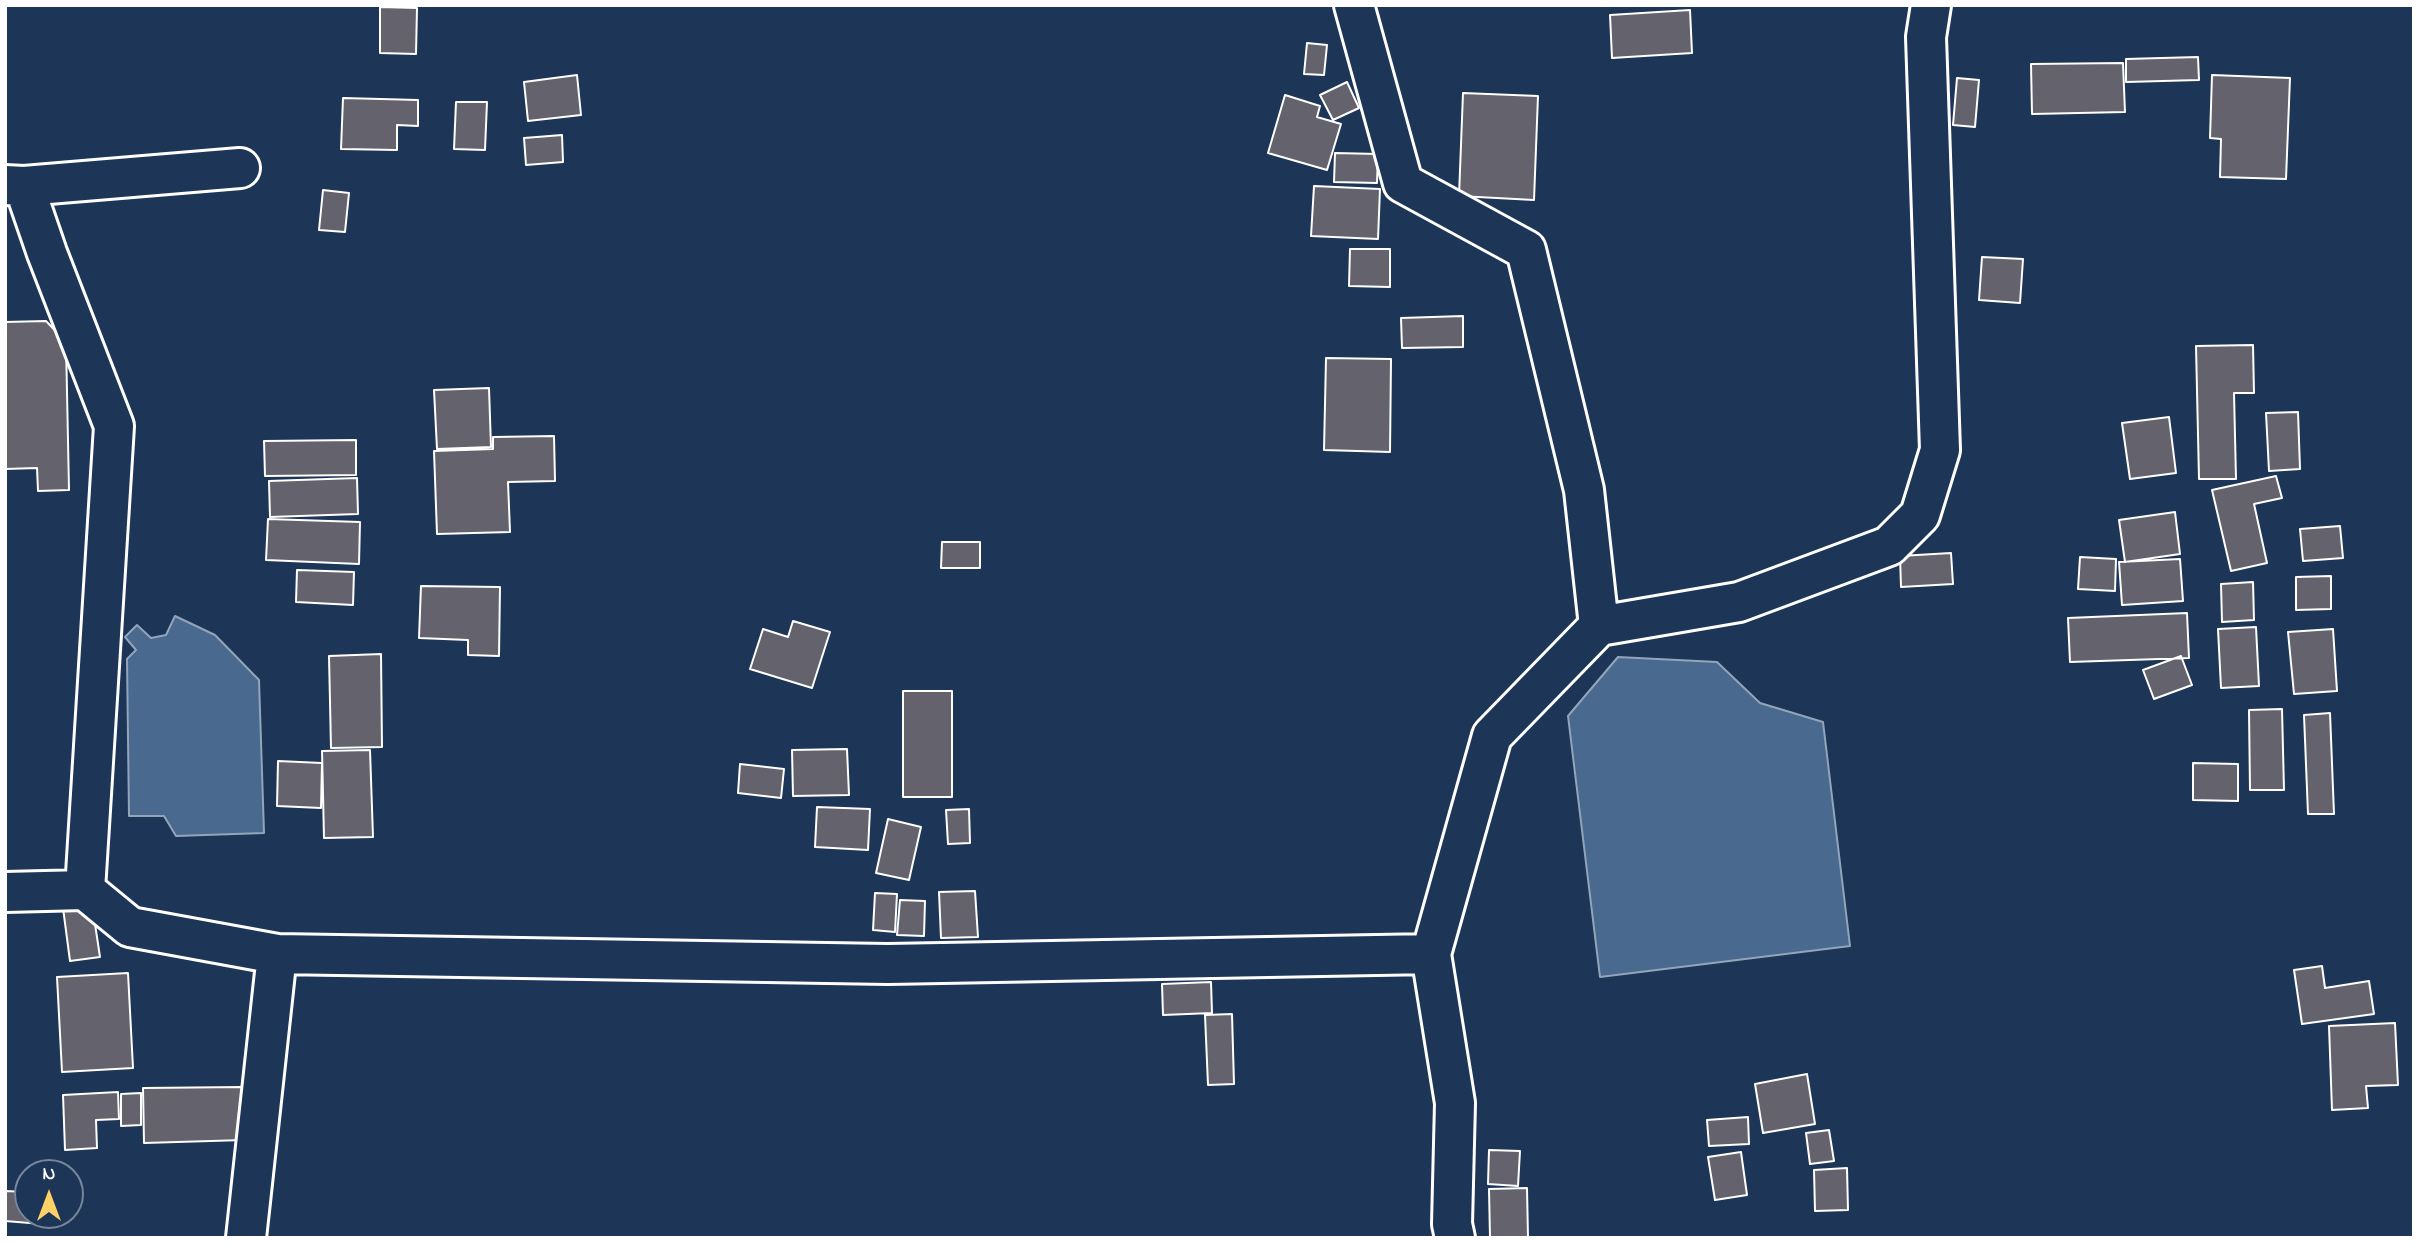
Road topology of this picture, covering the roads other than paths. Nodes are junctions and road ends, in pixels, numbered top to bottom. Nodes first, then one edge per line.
1 (1354, 5) edge
2 (1931, 5) edge
3 (240, 168) dead end
4 (15, 185) edge
5 (1599, 626) junction
6 (85, 891) junction
7 (5, 892) edge
8 (277, 954) junction
9 (1431, 954) junction
10 (246, 1238) edge
11 (1455, 1238) edge

1 - 5 street
2 - 5 street
3 - 4 street
4 - 6 street
5 - 9 street
6 - 7 street
6 - 8 street
8 - 9 street
8 - 10 street
9 - 11 street

